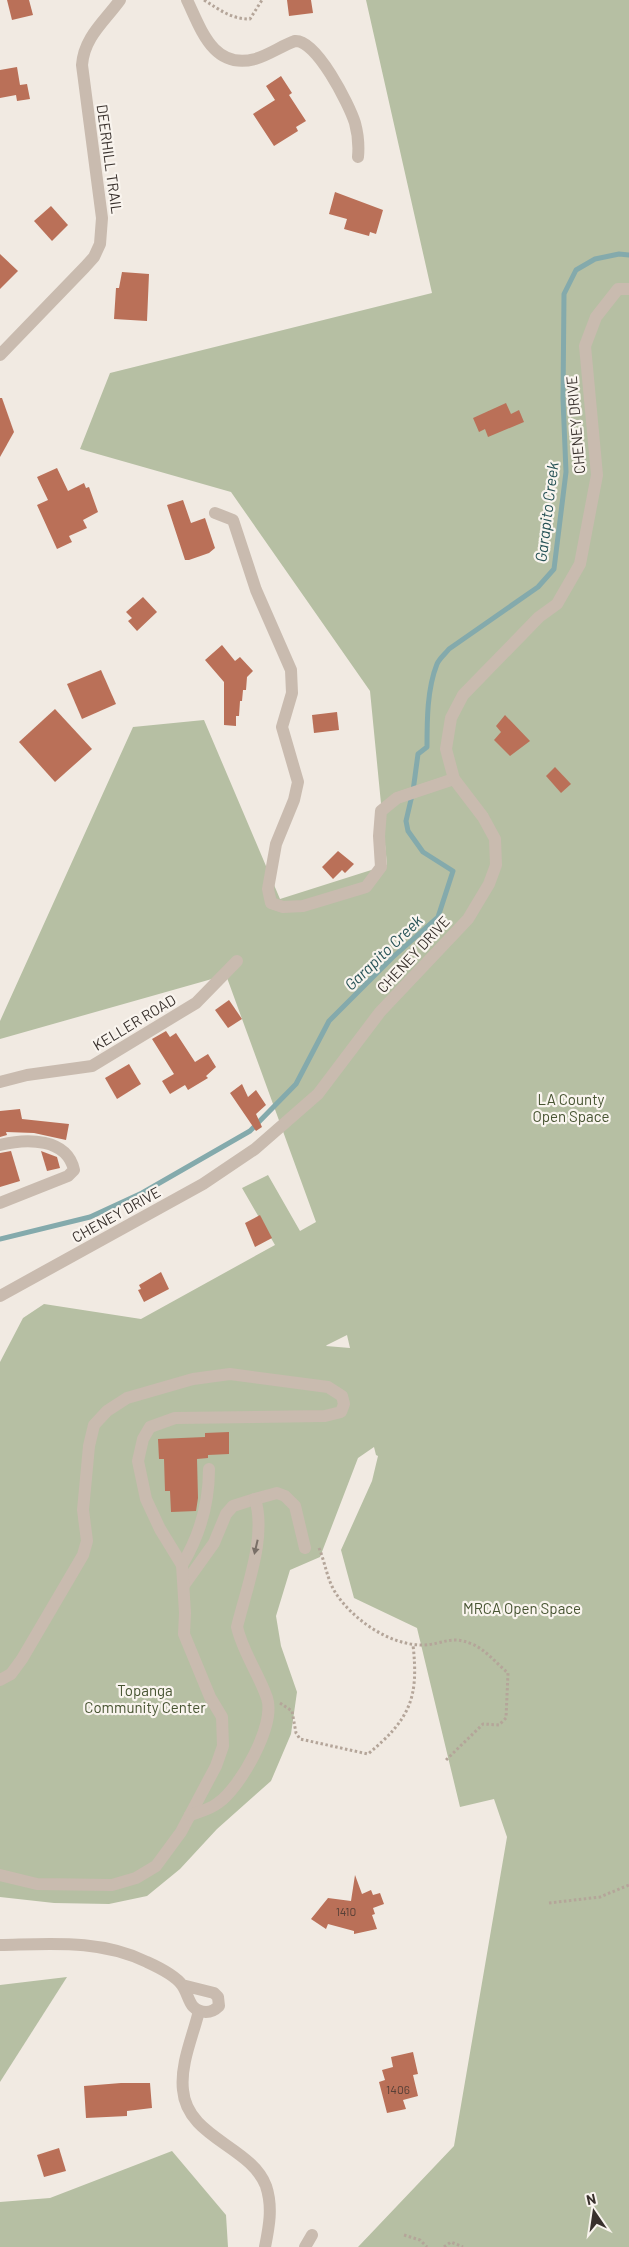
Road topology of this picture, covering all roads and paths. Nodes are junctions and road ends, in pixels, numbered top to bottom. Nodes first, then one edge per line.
1 (120, 0) edge
2 (187, 0) edge
3 (204, 0) edge
4 (262, 0) edge
5 (358, 157) dead end
6 (629, 289) edge
7 (0, 355) edge
8 (215, 513) dead end
9 (454, 779) junction
10 (237, 961) dead end
11 (0, 1082) edge
12 (0, 1145) edge
13 (0, 1203) edge
14 (0, 1296) edge
15 (208, 1469) dead end
16 (255, 1499) junction
17 (302, 1533) junction
18 (305, 1548) dead end
19 (182, 1565) junction
20 (184, 1585) junction
21 (413, 1644) junction
22 (0, 1680) edge
23 (267, 1699) junction
24 (446, 1761) dead end
25 (190, 1815) junction
26 (0, 1875) edge
27 (629, 1885) edge
28 (549, 1903) dead end
29 (0, 1945) edge
30 (182, 1985) junction
31 (199, 2011) junction
32 (312, 2235) dead end
33 (404, 2235) dead end
34 (265, 2247) edge
35 (305, 2247) edge
36 (427, 2247) edge
37 (444, 2247) edge
38 (463, 2247) edge

1 - 7 street, DEERHILL TRAIL
2 - 5 street
3 - 4 path
6 - 9 street, CHENEY DRIVE
8 - 9 street
9 - 14 street, CHENEY DRIVE
10 - 11 street, KELLER ROAD
12 - 13 street
15 - 19 street
16 - 17 street
16 - 20 street
16 -> 23 street
17 - 18 street
17 - 21 path
19 - 20 street
19 - 22 street
20 - 25 street
21 - 23 path
21 - 24 path
23 - 25 street
25 - 26 street
27 - 28 path
29 - 30 street
30 - 31 street
30 - 31 street
31 - 34 street
32 - 35 street
33 - 36 path
37 - 38 path

